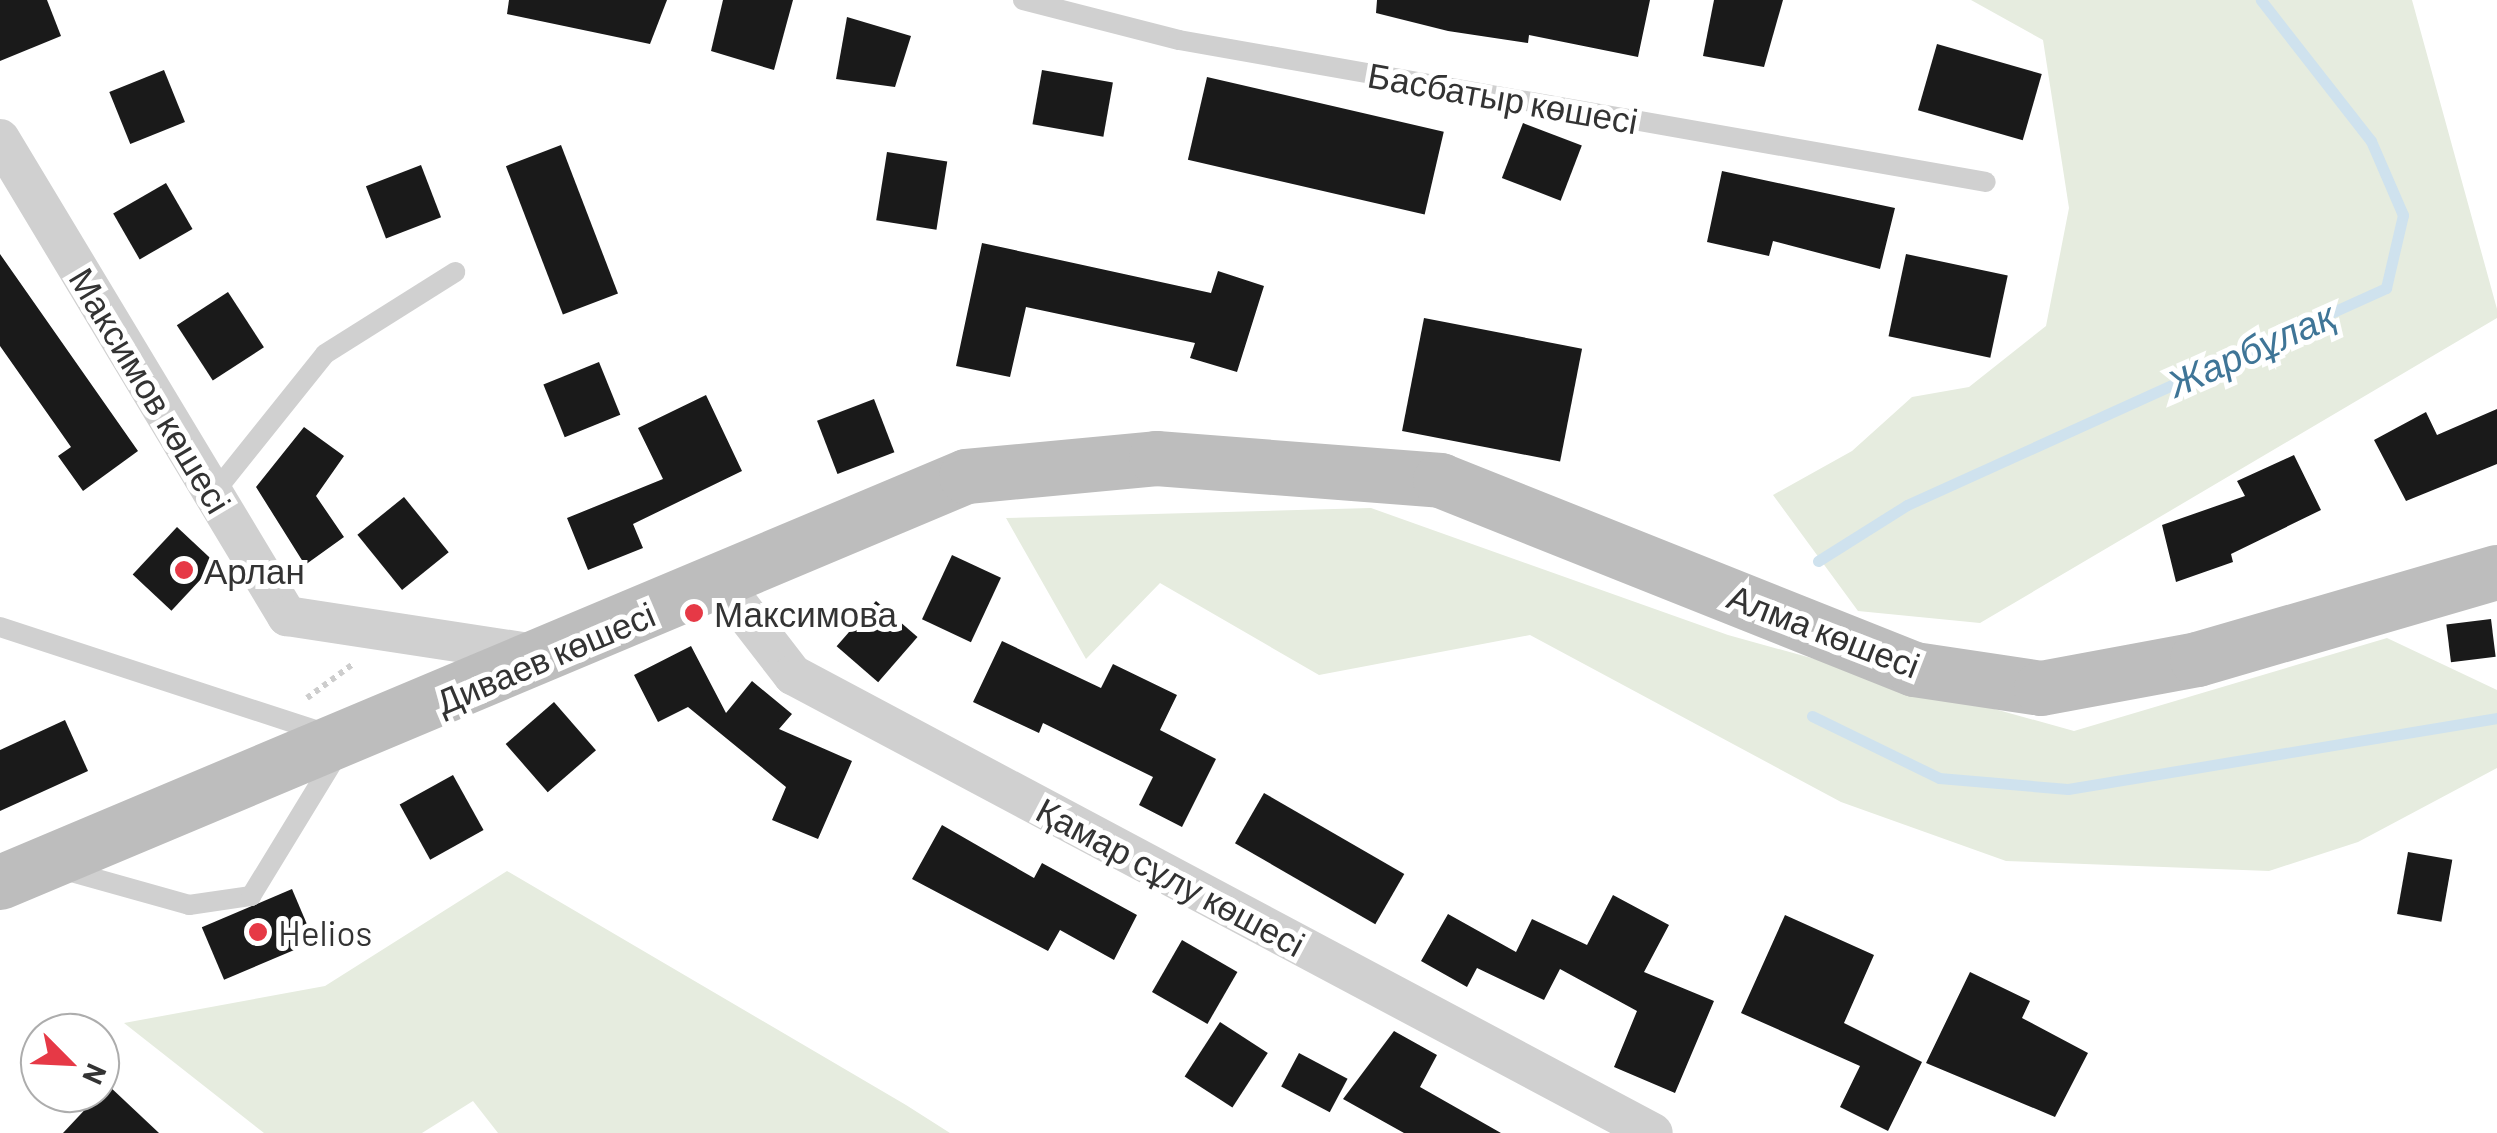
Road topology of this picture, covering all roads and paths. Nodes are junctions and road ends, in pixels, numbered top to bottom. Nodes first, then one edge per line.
1 (1022, 0) edge
2 (0, 139) edge
3 (1986, 182) dead end
4 (455, 272) dead end
5 (1276, 467) joint
6 (213, 494) junction
7 (2497, 572) edge
8 (721, 582) junction
9 (393, 632) junction
10 (5, 636) edge
11 (552, 656) junction
12 (280, 719) junction
13 (347, 740) junction
14 (22, 873) edge
15 (1653, 1133) edge

1 - 3 lane, Басбатыр көшесі
2 - 6 street, Максимов көшесі
4 - 6 lane
5 - 7 street, Алма көшесі
5 - 8 street, Диваев көшесі
6 - 9 street, Максимов көшесі
8 - 11 street, Диваев көшесі
8 - 15 street, Қамар сұлу көшесі
9 - 11 street, Максимов көшесі
9 - 12 path
10 - 12 lane
11 - 13 street, Диваев көшесі
12 - 13 lane
13 - 14 street, Диваев көшесі
13 - 14 lane

